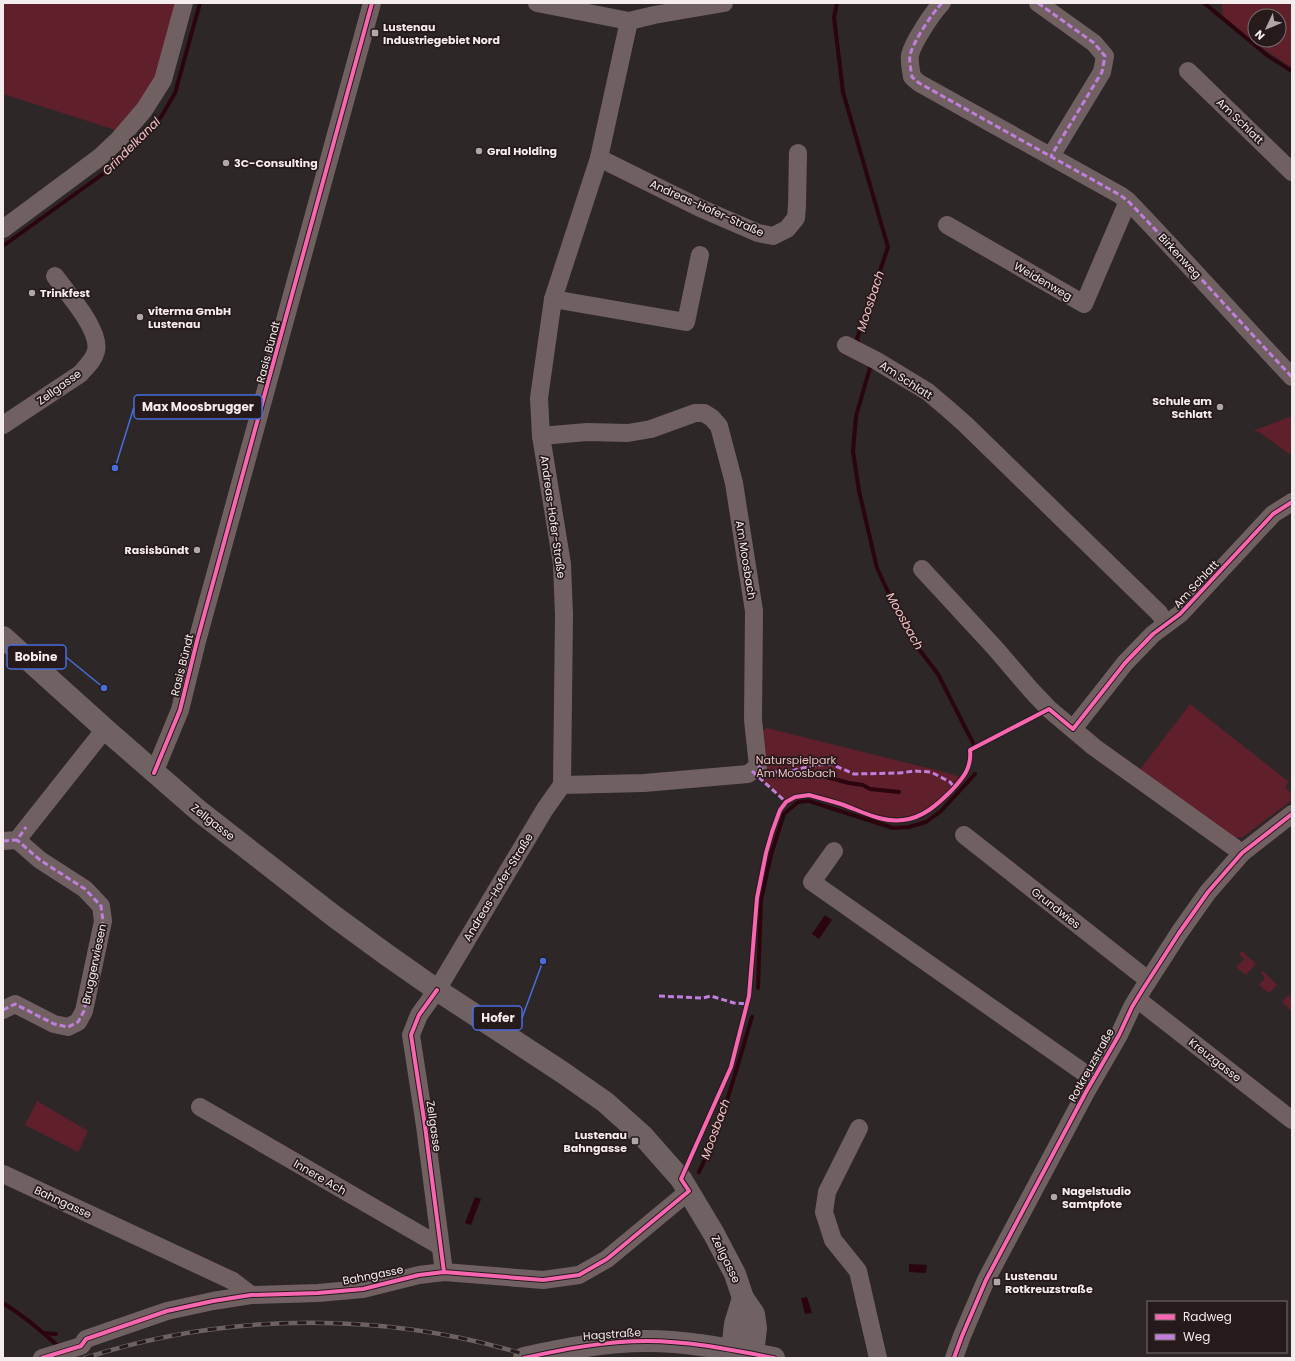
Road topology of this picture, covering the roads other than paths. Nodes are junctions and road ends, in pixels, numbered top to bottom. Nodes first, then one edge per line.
1 (184, 3) edge
2 (372, 3) edge
3 (537, 3) edge
4 (724, 3) edge
5 (942, 3) edge
6 (1038, 3) edge
7 (629, 21) junction
8 (1188, 71) dead end
9 (798, 153) dead end
10 (1051, 156) junction
11 (599, 158) junction
12 (1292, 172) edge
13 (1128, 201) junction
14 (947, 225) dead end
15 (3, 229) edge
16 (700, 255) dead end
17 (54, 276) dead end
18 (554, 299) junction
19 (846, 345) dead end
20 (1292, 377) edge
21 (3, 426) edge
22 (541, 436) junction
23 (1292, 502) edge
24 (922, 569) dead end
25 (1166, 624) junction
26 (3, 637) edge
27 (105, 729) junction
28 (1073, 729) junction
29 (154, 773) junction
30 (562, 785) junction
31 (1292, 814) edge
32 (964, 835) dead end
33 (10, 840) edge
34 (834, 851) dead end
35 (1242, 853) junction
36 (1148, 980) junction
37 (437, 990) junction
38 (1137, 999) junction
39 (3, 1010) edge
40 (1094, 1079) junction
41 (200, 1106) dead end
42 (1292, 1120) edge
43 (858, 1128) dead end
44 (3, 1174) edge
45 (689, 1191) junction
46 (440, 1246) junction
47 (444, 1272) junction
48 (251, 1295) junction
49 (744, 1298) junction
50 (732, 1350) junction
51 (764, 1356) edge
52 (45, 1357) edge
53 (524, 1358) edge
54 (878, 1358) edge
55 (954, 1358) edge

1 - 15 street
2 - 29 street, Rasis Bündt
3 - 7 street
4 - 7 street
5 - 10 street, Birkenweg
6 - 10 street
7 - 11 street, Andreas-Hofer-Straße
8 - 12 street, Am Schlatt
9 - 11 street, Andreas-Hofer-Straße
10 - 13 street, Birkenweg
11 - 18 street, Andreas-Hofer-Straße
13 - 14 street, Weidenweg
13 - 20 street, Birkenweg
16 - 18 street
17 - 21 street, Zellgasse
18 - 22 street, Andreas-Hofer-Straße
19 - 25 street, Am Schlatt
22 - 30 street, Andreas-Hofer-Straße
22 - 30 street, Am Moosbach
23 - 25 street, Am Schlatt
24 - 28 street
25 - 28 street, Am Schlatt
26 - 27 main road, Zellgasse
27 - 29 main road, Zellgasse
27 - 33 street, Bruggerwiesen
28 - 35 street
29 - 37 main road, Zellgasse
30 - 37 street, Andreas-Hofer-Straße
31 - 35 street, Rotkreuzstraße
32 - 36 street, Grundwies
33 - 39 street, Bruggerwiesen
34 - 40 street, Rotkreuzstraße
35 - 36 street, Rotkreuzstraße
36 - 38 street, Rotkreuzstraße
37 - 45 main road, Zellgasse
37 - 46 street, Zellgasse
38 - 40 street, Rotkreuzstraße
38 - 42 street, Kreuzgasse
40 - 55 street, Rotkreuzstraße
41 - 46 street, Innere Ach
43 - 54 street
44 - 48 street, Bahngasse
45 - 47 street, Bahngasse
45 - 49 main road, Zellgasse
46 - 47 street, Zellgasse
47 - 48 street, Bahngasse
48 - 52 street, Bahngasse
49 - 50 main road
49 - 51 main road, Zellgasse
50 - 51 main road, Hagstraße
50 - 53 main road, Hagstraße

